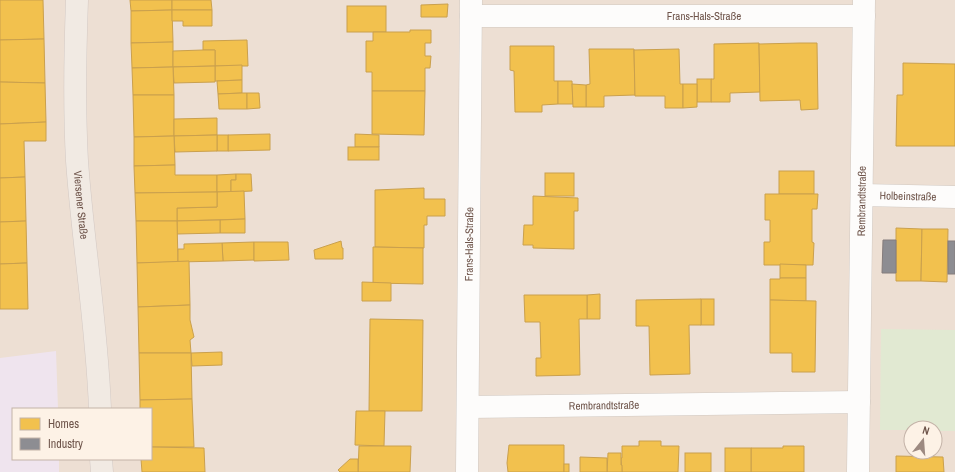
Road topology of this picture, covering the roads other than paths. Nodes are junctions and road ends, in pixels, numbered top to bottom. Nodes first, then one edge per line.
1 (77, 0) edge
2 (471, 8) edge
3 (864, 8) edge
4 (862, 195) junction
5 (955, 197) edge
6 (859, 402) junction
7 (468, 407) junction
8 (100, 408) edge
9 (101, 460) edge
10 (102, 472) edge
11 (466, 472) edge
12 (858, 472) edge

1 - 8 main road, Viersener Straße
2 - 3 street, Frans-Hals-Straße
2 - 7 street, Frans-Hals-Straße
3 - 4 street, Rembrandtstraße
4 - 5 street, Holbeinstraße
4 - 6 street, Rembrandtstraße
6 - 7 street, Rembrandtstraße
6 - 12 street, Rembrandtstraße
7 - 11 street, Frans-Hals-Straße
9 - 10 main road

